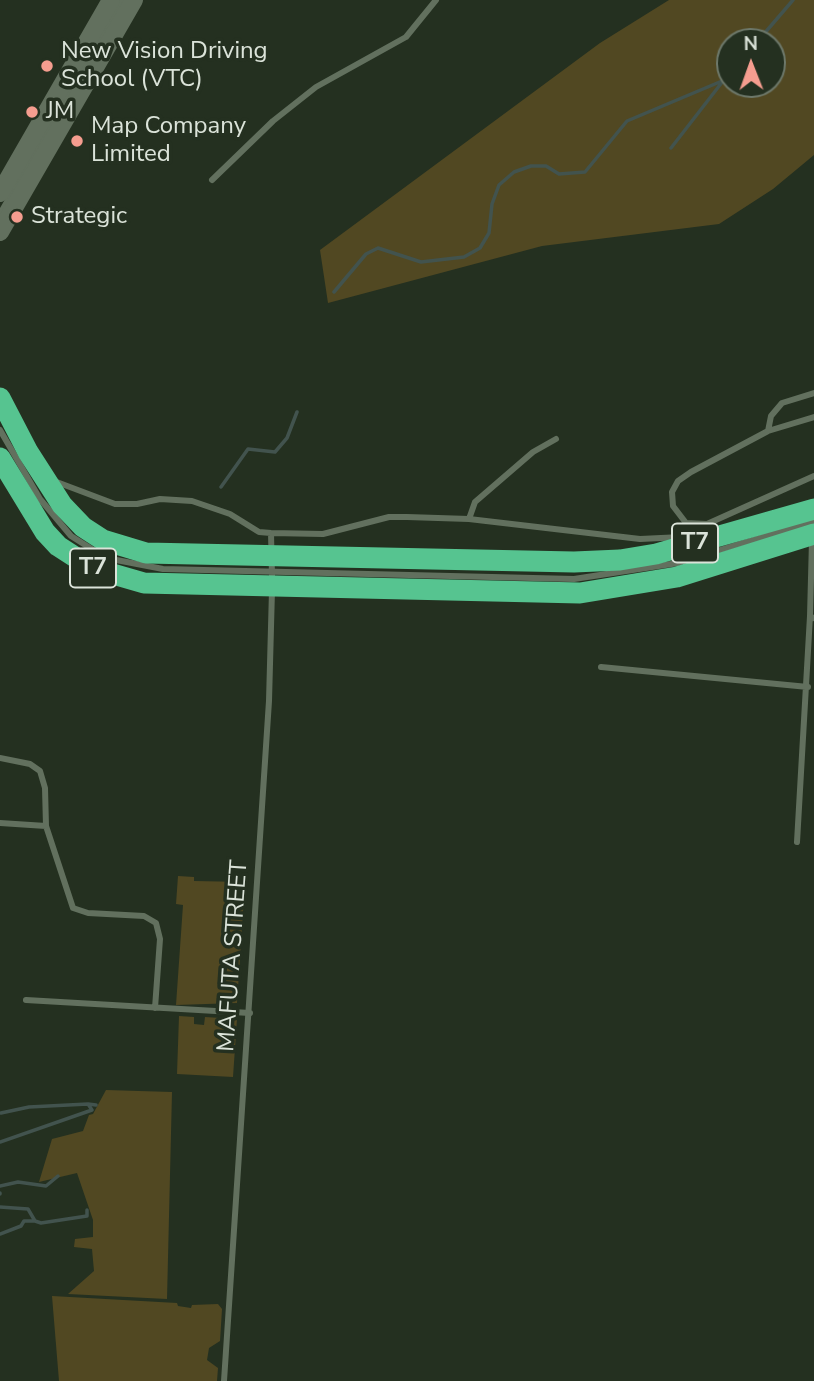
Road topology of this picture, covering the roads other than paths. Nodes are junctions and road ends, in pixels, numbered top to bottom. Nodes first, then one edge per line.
1 (111, 0) edge
2 (123, 0) edge
3 (134, 0) edge
4 (436, 0) edge
5 (212, 180) dead end
6 (0, 194) edge
7 (0, 214) edge
8 (0, 232) edge
9 (814, 393) edge
10 (0, 398) edge
11 (814, 418) edge
12 (0, 430) edge
13 (768, 431) junction
14 (556, 439) dead end
15 (13, 455) edge
16 (814, 476) edge
17 (43, 478) junction
18 (814, 509) edge
19 (469, 519) junction
20 (813, 530) edge
21 (271, 533) junction
22 (719, 536) junction
23 (239, 571) junction
24 (377, 574) junction
25 (812, 617) edge
26 (601, 667) dead end
27 (808, 687) junction
28 (0, 758) edge
29 (0, 824) edge
30 (46, 827) junction
31 (797, 842) dead end
32 (26, 1000) dead end
33 (155, 1008) junction
34 (250, 1013) junction
35 (224, 1381) edge

1 - 6 main road
2 - 7 lane
3 - 8 main road
4 - 5 lane
9 - 13 lane
10 - 15 highway
11 - 13 lane
12 - 15 lane
13 - 16 lane
14 - 19 lane
15 - 17 highway
15 - 23 highway, T7
17 - 21 lane
17 - 23 highway
18 - 22 highway, T7
19 - 21 lane
19 - 22 lane
20 - 24 highway, T7
20 - 25 lane
21 - 34 lane, MAFUTA STREET
22 - 24 highway, T7
23 - 24 highway, T7
23 - 24 highway, T7
25 - 27 lane
26 - 27 lane
27 - 31 lane
28 - 30 lane
29 - 30 lane
30 - 33 lane
32 - 33 lane
33 - 34 lane
34 - 35 lane, MAFUTA STREET

